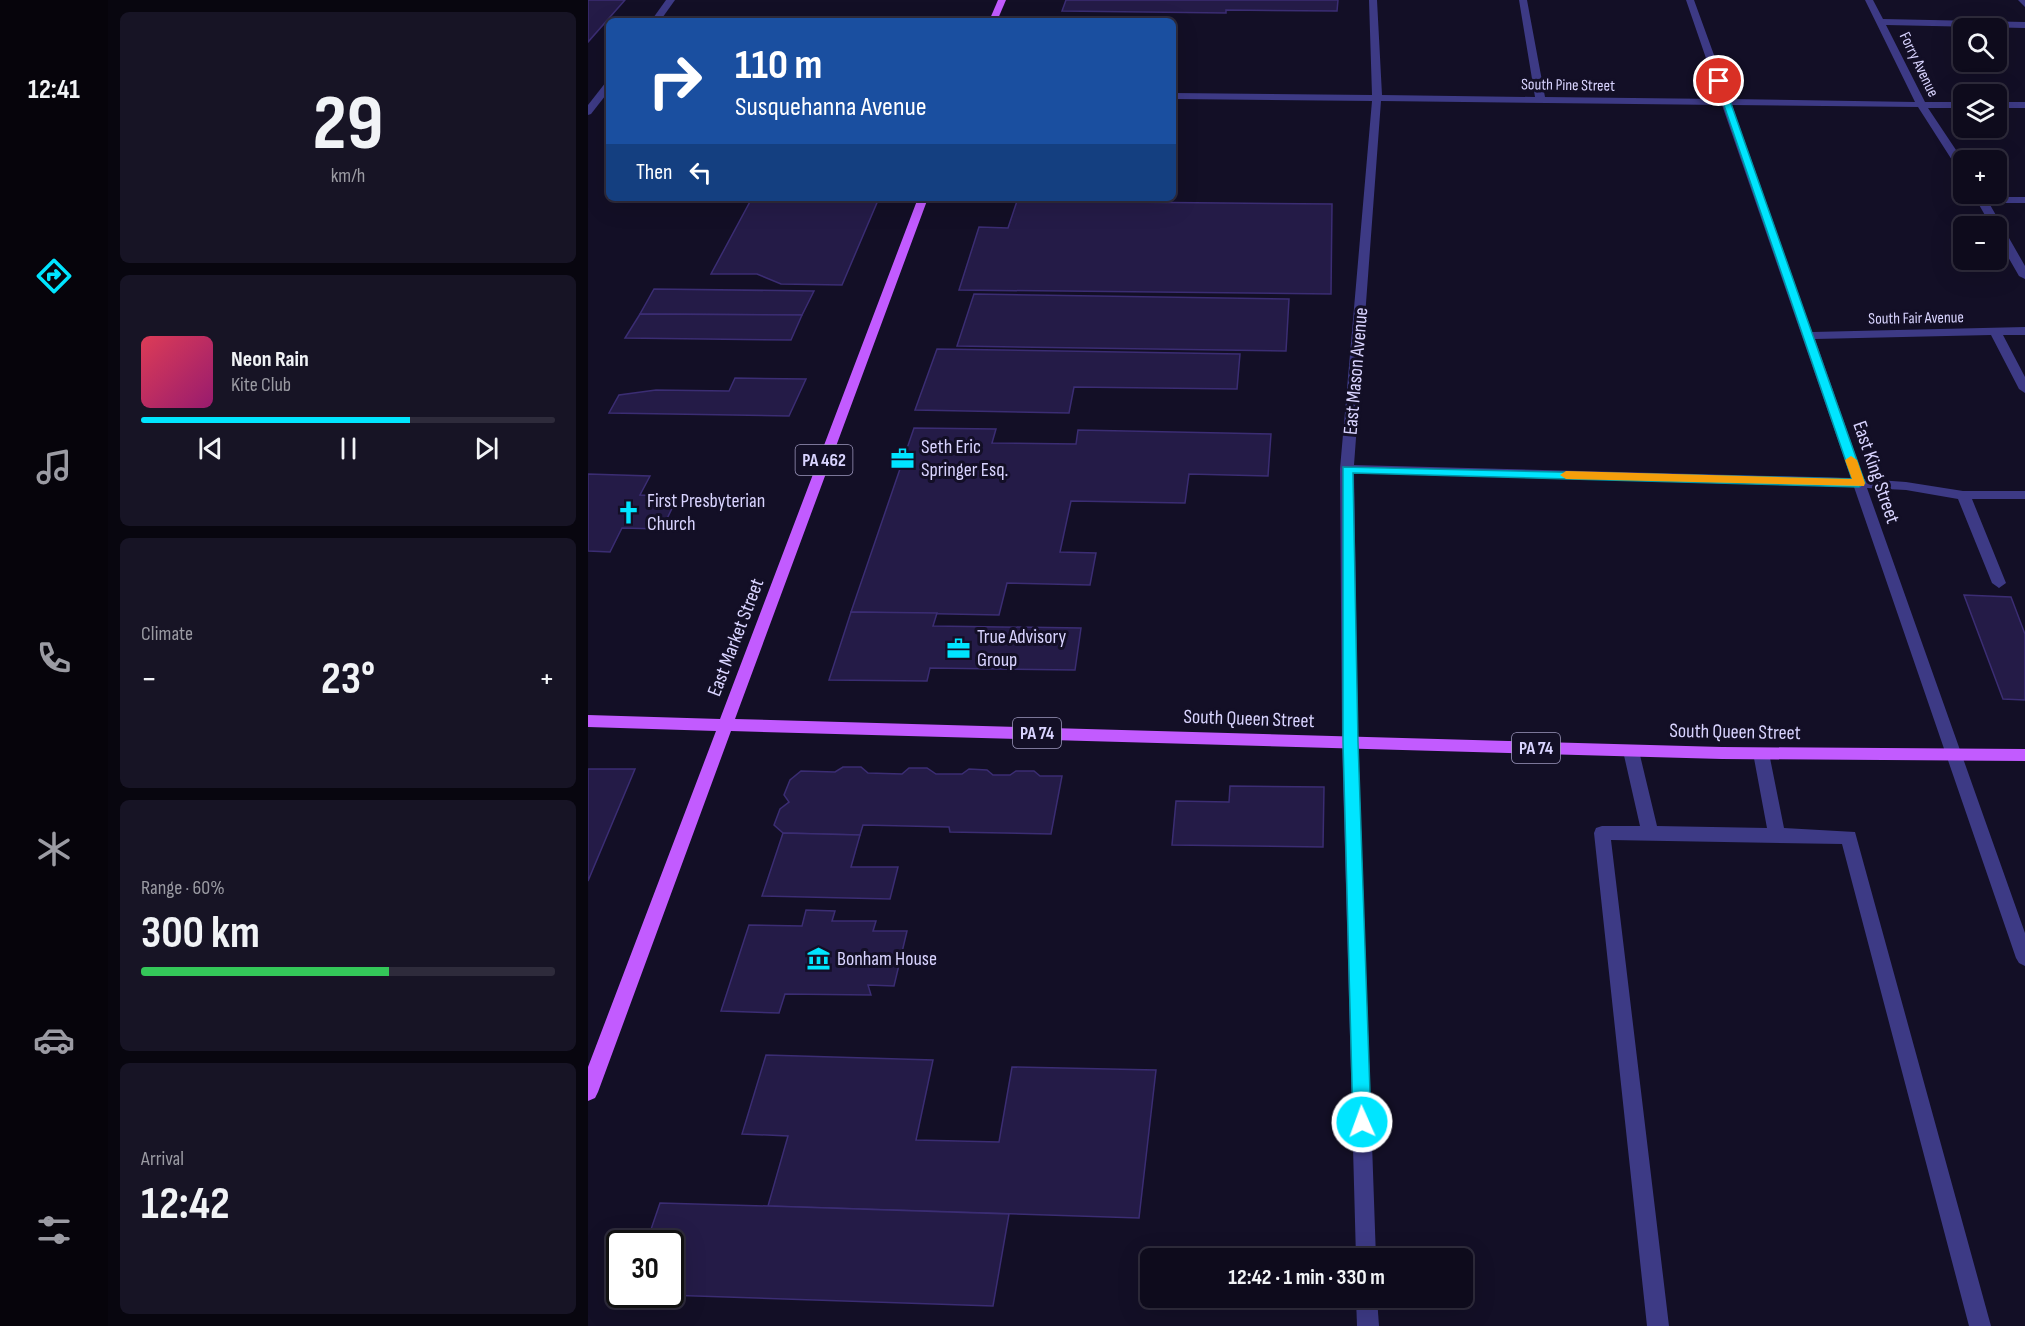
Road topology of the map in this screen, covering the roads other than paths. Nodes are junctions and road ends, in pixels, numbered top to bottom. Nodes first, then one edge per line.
1 (671, 0) edge
2 (1002, 0) edge
3 (1373, 0) edge
4 (1523, 0) edge
5 (1690, 0) edge
6 (1869, 0) edge
7 (657, 18) edge
8 (994, 18) edge
9 (1881, 22) junction
10 (2025, 25) edge
11 (606, 90) edge
12 (606, 91) edge
13 (588, 92) edge
14 (1176, 96) edge
15 (1377, 97) junction
16 (1540, 99) junction
17 (1726, 102) junction
18 (1921, 104) junction
19 (1953, 105) edge
20 (2007, 105) edge
21 (2025, 105) edge
22 (588, 112) edge
23 (1953, 154) edge
24 (2007, 199) edge
25 (2025, 200) edge
26 (922, 201) edge
27 (1984, 204) edge
28 (2025, 276) edge
29 (2025, 331) edge
30 (1995, 332) junction
31 (1808, 336) junction
32 (2025, 389) edge
33 (1347, 469) junction
34 (1859, 483) junction
35 (1964, 495) junction
36 (2025, 495) edge
37 (1999, 583) dead end
38 (588, 721) edge
39 (724, 723) junction
40 (1350, 742) junction
41 (1631, 751) junction
42 (1761, 753) junction
43 (1952, 753) junction
44 (2025, 755) edge
45 (1650, 833) junction
46 (1777, 835) junction
47 (2025, 958) edge
48 (588, 1092) edge
49 (1366, 1248) edge
50 (1367, 1308) edge
51 (1368, 1326) edge
52 (1658, 1326) edge
53 (1980, 1326) edge

1 - 7 street
2 - 8 main road
3 - 15 street, East Mason Avenue
4 - 16 street
5 - 17 street, East King Street
6 - 9 street, Forry Avenue
9 - 10 street
9 - 18 street, Forry Avenue
11 - 13 street
12 - 22 street
14 - 15 street, South Pine Street
15 - 16 street, South Pine Street
15 - 33 street, East Mason Avenue
16 - 17 street, South Pine Street
17 - 18 street, South Pine Street
17 - 31 street, East King Street
18 - 19 street, South Pine Street
18 - 23 street, Forry Avenue
20 - 21 street
24 - 25 street
26 - 39 main road, East Market Street / PA 462
27 - 28 street
29 - 30 street, South Fair Avenue
30 - 31 street, South Fair Avenue
30 - 32 street
31 - 34 street, East King Street
33 - 34 street
33 - 40 street, East Mason Avenue
34 - 35 street
34 - 43 street, East King Street
35 - 36 street
35 - 37 street
38 - 39 main road, PA 74
39 - 40 main road, South Queen Street / PA 74
39 - 48 main road, East Market Street
40 - 41 main road, South Queen Street / PA 74
40 - 49 street, East Mason Avenue
41 - 42 main road, South Queen Street / PA 74
41 - 45 street
42 - 43 main road, South Queen Street / PA 74
42 - 46 street
43 - 44 main road, South Queen Street / PA 74
43 - 47 street, East King Street
45 - 46 street
45 - 52 street
46 - 53 street
50 - 51 street

